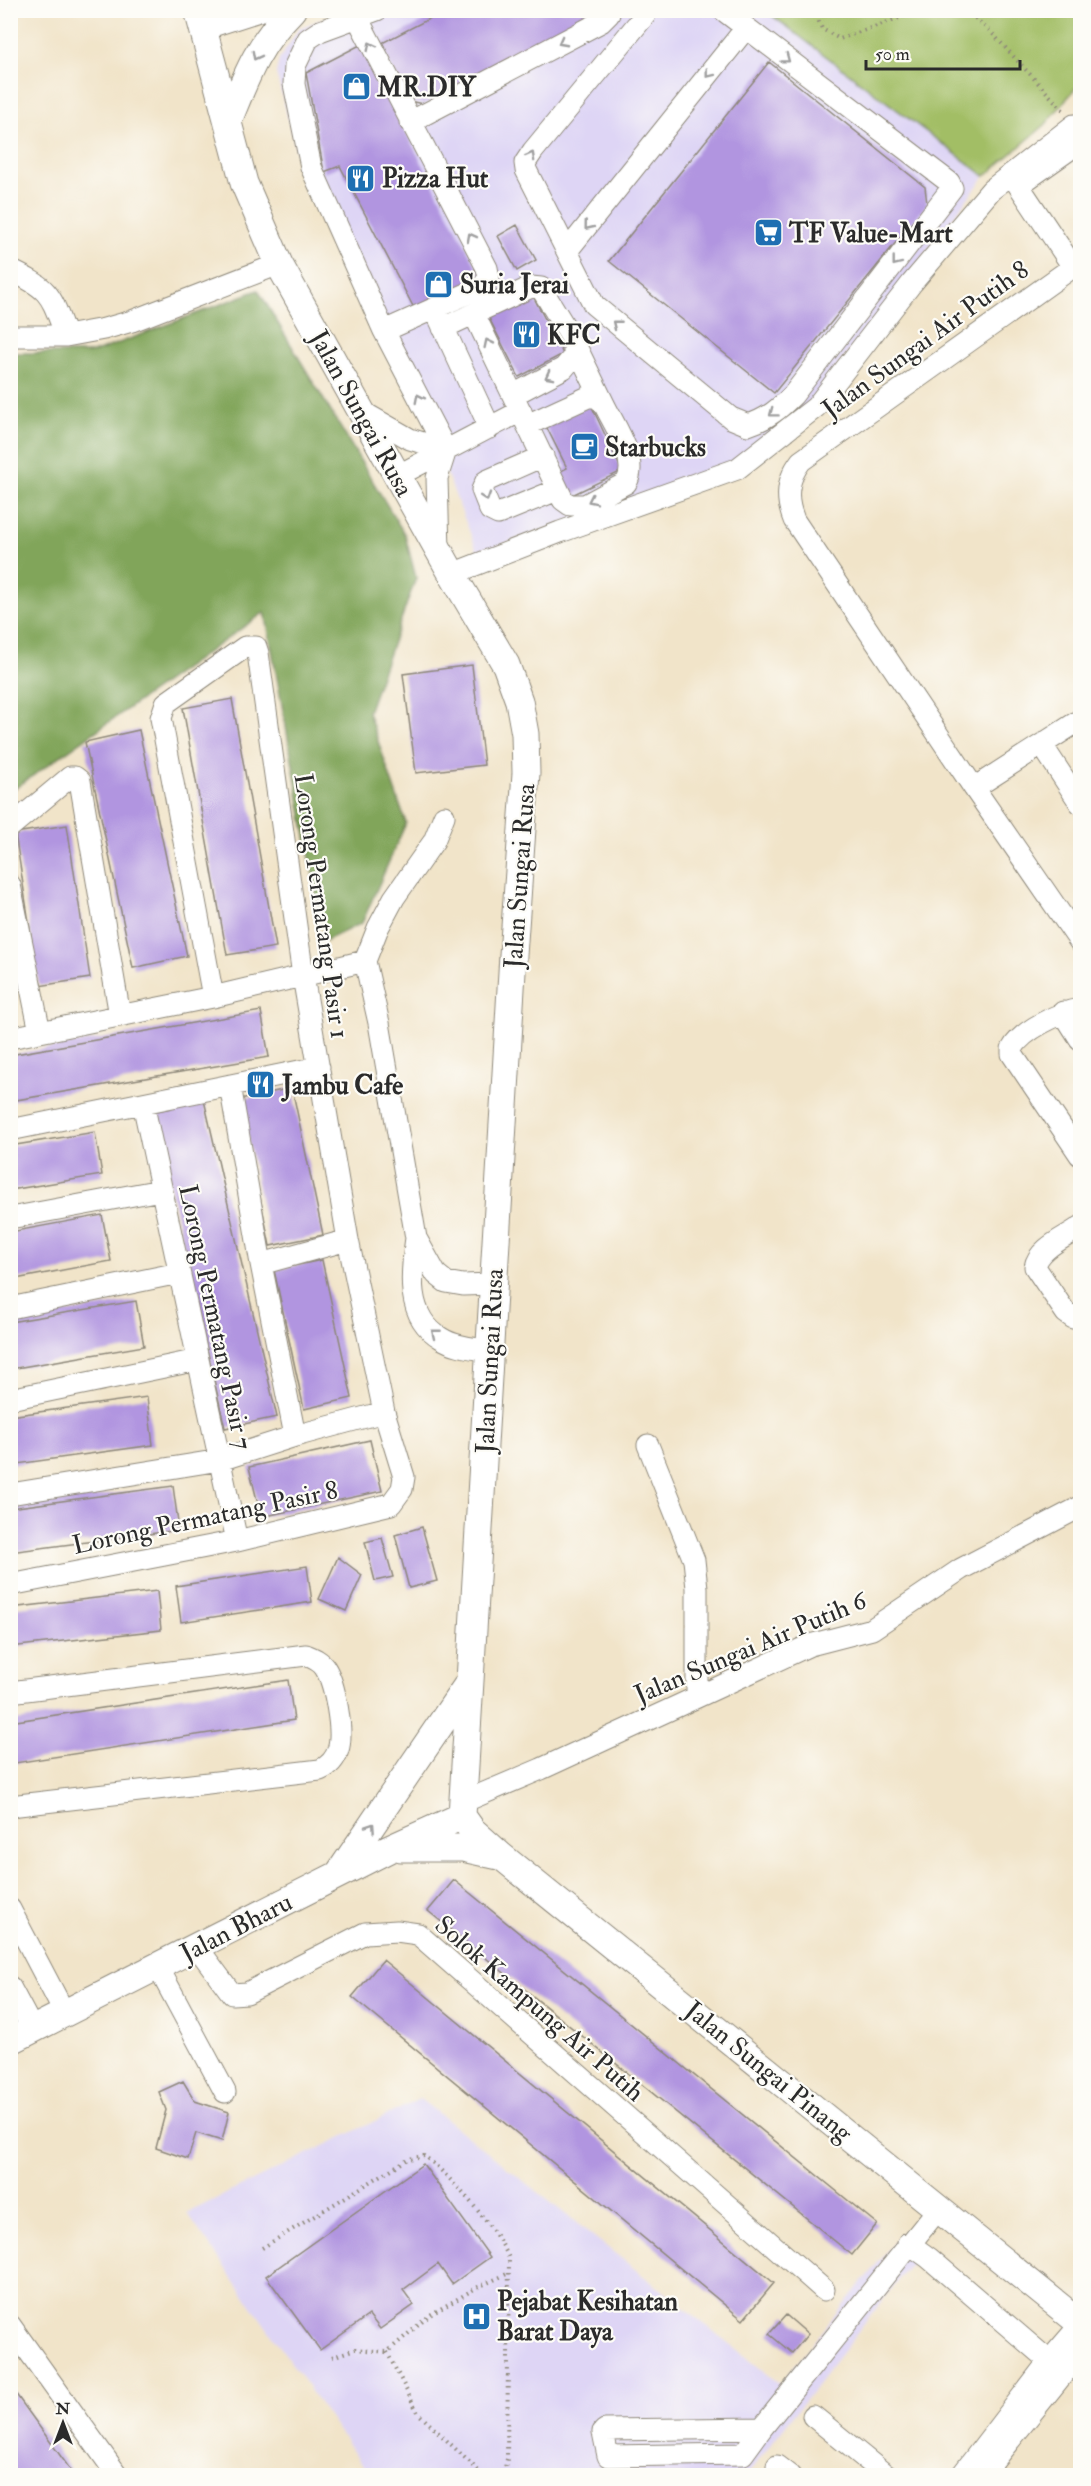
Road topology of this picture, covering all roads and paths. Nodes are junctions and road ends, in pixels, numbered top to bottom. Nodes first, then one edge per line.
1 (262, 10) edge
2 (292, 10) edge
3 (377, 10) edge
4 (609, 10) edge
5 (723, 10) edge
6 (814, 10) edge
7 (921, 10) edge
8 (966, 10) edge
9 (650, 12) edge
10 (358, 19) junction
11 (201, 20) edge
12 (746, 28) junction
13 (228, 121) junction
14 (410, 122) junction
15 (1077, 133) edge
16 (1015, 180) junction
17 (567, 251) junction
18 (279, 264) junction
19 (1077, 264) edge
20 (10, 270) edge
21 (474, 314) junction
22 (439, 319) junction
23 (384, 331) junction
24 (10, 336) edge
25 (66, 336) junction
26 (574, 342) junction
27 (604, 404) junction
28 (521, 410) junction
29 (361, 411) junction
30 (490, 428) junction
31 (446, 450) junction
32 (543, 456) junction
33 (398, 476) junction
34 (557, 490) junction
35 (439, 550) junction
36 (452, 574) junction
37 (1080, 720) edge
38 (1042, 745) junction
39 (974, 788) junction
40 (1080, 803) edge
41 (444, 816) dead end
42 (10, 826) edge
43 (10, 885) edge
44 (1080, 942) edge
45 (364, 961) junction
46 (303, 976) junction
47 (213, 997) junction
48 (1072, 1010) edge
49 (120, 1016) junction
50 (40, 1032) junction
51 (10, 1038) edge
52 (1080, 1039) edge
53 (319, 1067) junction
54 (230, 1085) junction
55 (143, 1103) junction
56 (10, 1130) edge
57 (1080, 1155) edge
58 (161, 1190) junction
59 (10, 1218) edge
60 (1080, 1227) edge
61 (416, 1238) junction
62 (348, 1240) junction
63 (261, 1264) junction
64 (179, 1273) junction
65 (494, 1284) junction
66 (10, 1308) edge
67 (1080, 1314) edge
68 (490, 1351) junction
69 (198, 1360) junction
70 (10, 1399) edge
71 (384, 1412) junction
72 (295, 1436) junction
73 (648, 1445) dead end
74 (220, 1460) junction
75 (402, 1489) joint
76 (10, 1494) edge
77 (1080, 1507) edge
78 (237, 1541) junction
79 (10, 1585) edge
80 (471, 1679) junction
81 (10, 1692) edge
82 (697, 1696) junction
83 (10, 1806) edge
84 (462, 1809) junction
85 (388, 1849) junction
86 (501, 1856) junction
87 (338, 1875) junction
88 (10, 1909) edge
89 (198, 1947) junction
90 (158, 1967) junction
91 (10, 1987) edge
92 (65, 2014) junction
93 (22, 2036) edge
94 (225, 2092) dead end
95 (939, 2208) junction
96 (908, 2243) junction
97 (262, 2248) dead end
98 (509, 2273) junction
99 (824, 2290) dead end
100 (1080, 2324) edge
101 (11, 2327) edge
102 (387, 2352) junction
103 (1080, 2353) edge
104 (332, 2356) dead end
105 (1049, 2361) junction
106 (813, 2416) dead end
107 (762, 2428) junction
108 (118, 2475) edge
109 (484, 2475) edge
110 (503, 2475) edge
111 (887, 2475) edge
112 (961, 2475) edge
113 (981, 2475) edge

1 - 11 street
2 -> 13 main road
3 - 10 street
4 -> 14 street
5 - 12 street
6 - 7 path
8 - 15 path
17 -> 9 street
14 -> 10 street
10 - 23 street
11 - 13 main road, Jalan Sungai Rusa
12 -> 17 street
12 -> 17 street
13 - 18 main road, Jalan Sungai Rusa
22 -> 14 street
15 - 16 street
16 - 19 street
16 - 36 street
18 - 25 street
18 - 29 main road, Jalan Sungai Rusa
19 - 39 street, Jalan Sungai Air Putih 8
20 - 25 street
21 - 22 street
21 - 26 street
28 -> 21 street
22 - 23 street
22 - 30 street
31 -> 23 street
24 - 25 street
26 - 27 street
26 -> 28 street
27 - 28 street
27 -> 34 street
28 - 30 street
28 - 32 street
29 - 31 street
29 - 33 main road, Jalan Sungai Rusa
30 - 31 street
31 - 33 street
31 - 35 street
32 - 34 street
32 -> 34 street
33 - 35 main road, Jalan Sungai Rusa
35 - 36 main road, Jalan Sungai Rusa
36 - 65 main road, Jalan Sungai Rusa
37 - 38 street
38 - 39 street
38 - 40 street
39 - 44 street
41 - 45 street
42 - 49 street
43 - 50 street
45 - 46 street
45 - 61 street
46 - 47 street
46 - 47 street, Lorong Permatang Pasir 1
46 - 53 street, Lorong Permatang Pasir 1
47 - 49 street
48 - 52 street
48 - 57 street
49 - 50 street
50 - 51 street
53 - 54 street
53 - 62 street, Lorong Permatang Pasir 1
54 - 55 street
54 - 63 street
55 - 56 street
55 - 58 street, Lorong Permatang Pasir 7
58 - 59 street
58 - 64 street, Lorong Permatang Pasir 7
60 - 67 street
61 - 65 street
68 -> 61 street
62 - 63 street
62 - 71 street, Lorong Permatang Pasir 1
63 - 72 street
64 - 66 street
64 - 69 street, Lorong Permatang Pasir 7
65 - 68 main road, Jalan Sungai Rusa
68 - 80 main road, Jalan Sungai Rusa
69 - 70 street
69 - 74 street, Lorong Permatang Pasir 7
71 - 72 street
71 - 75 street, Lorong Permatang Pasir 1
72 - 74 street
73 - 82 street
74 - 76 street
74 - 78 street, Lorong Permatang Pasir 7
75 - 78 street, Lorong Permatang Pasir 8
77 - 82 street, Jalan Sungai Air Putih 6
78 - 79 street, Lorong Permatang Pasir 8
80 - 84 main road, Jalan Sungai Rusa
87 -> 80 main road
81 - 83 street
82 - 84 street, Jalan Sungai Air Putih 6
84 - 85 main road, Jalan Bharu
84 - 86 main road, Jalan Sungai Pinang
85 - 86 main road
85 - 87 main road, Jalan Bharu
86 - 95 main road, Jalan Sungai Pinang
87 - 89 main road, Jalan Bharu
88 - 92 street
89 - 90 main road, Jalan Bharu
89 - 99 street, Solok Kampung Air Putih
90 - 92 main road, Jalan Bharu
90 - 94 street
91 - 93 street
92 - 93 main road, Jalan Bharu
95 - 96 street
95 - 100 main road, Jalan Sungai Pinang
96 - 105 street
96 - 107 street
97 - 98 path
98 - 102 path
98 - 110 path
100 - 105 street
101 - 108 street
102 - 104 path
102 - 109 path
103 - 113 street
105 - 112 street
106 - 111 street
107 - 107 street

